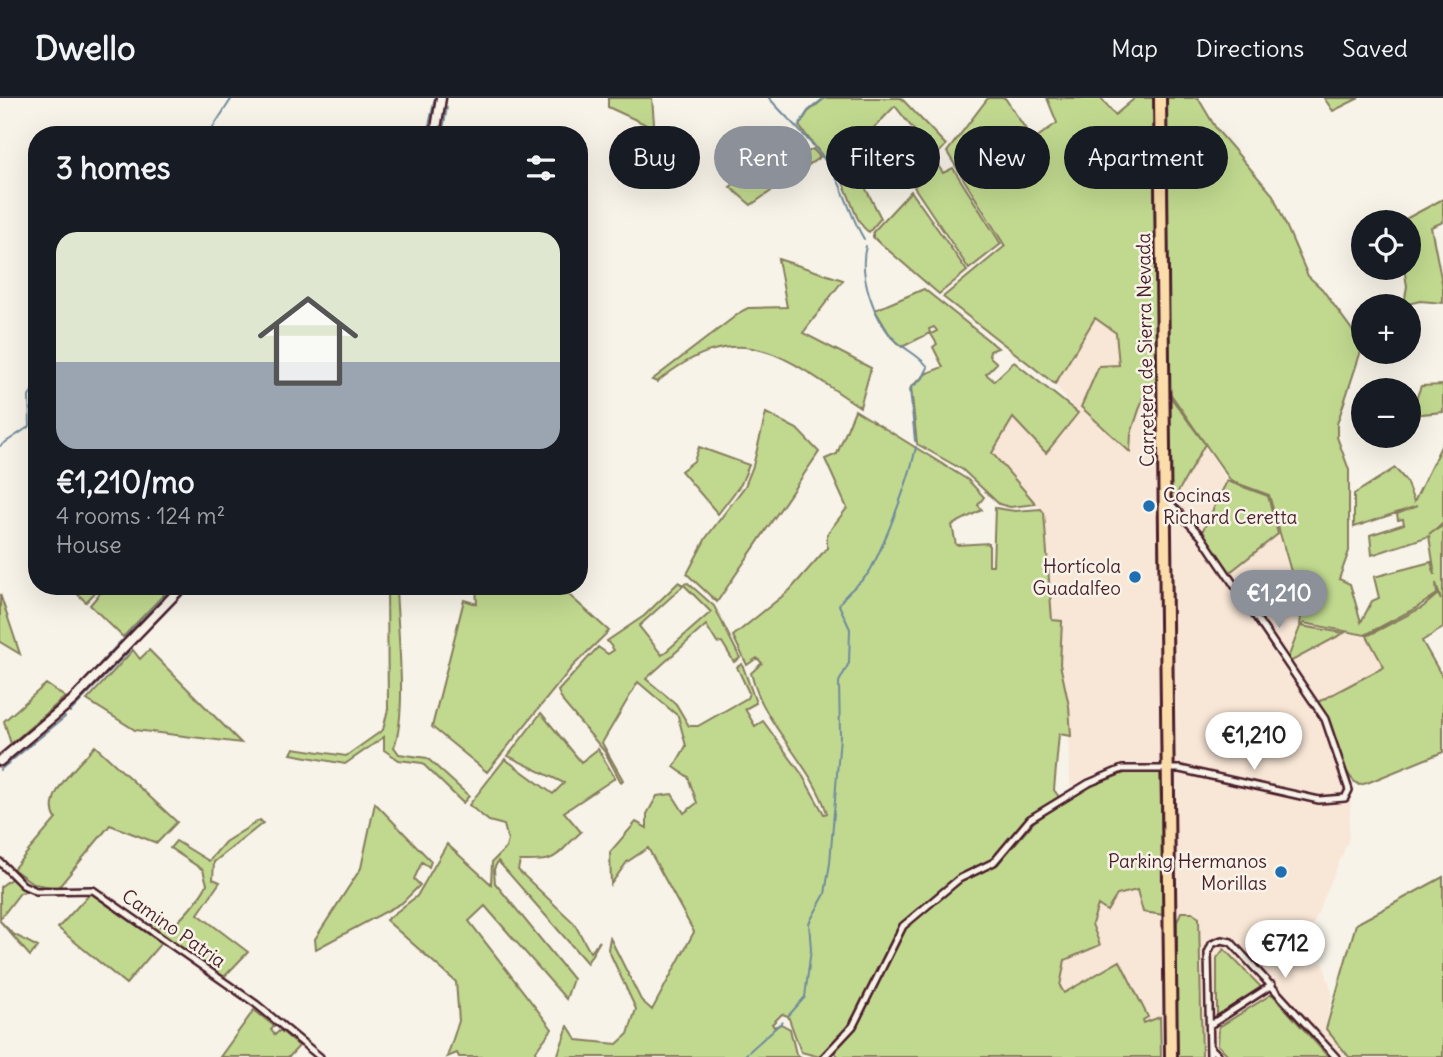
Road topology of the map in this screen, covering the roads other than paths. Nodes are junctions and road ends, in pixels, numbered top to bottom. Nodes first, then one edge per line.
1 (441, 98) edge
2 (1160, 98) edge
3 (436, 126) edge
4 (1165, 498) junction
5 (174, 595) edge
6 (0, 761) edge
7 (1168, 769) junction
8 (0, 862) edge
9 (1272, 985) junction
10 (1210, 1026) junction
11 (1210, 1047) junction
12 (320, 1057) edge
13 (824, 1057) edge
14 (1171, 1057) edge
15 (1210, 1057) edge
16 (1220, 1057) edge
17 (1336, 1057) edge

1 - 3 street
2 - 4 highway, Carretera de Sierra Nevada
4 - 7 highway, Carretera de Sierra Nevada
4 - 7 street
5 - 6 street
7 - 13 street
7 - 14 highway, Carretera de Sierra Nevada
8 - 12 street, Camino Patria
9 - 10 street
9 - 10 street
9 - 17 street
10 - 11 street
11 - 15 street
11 - 16 street

